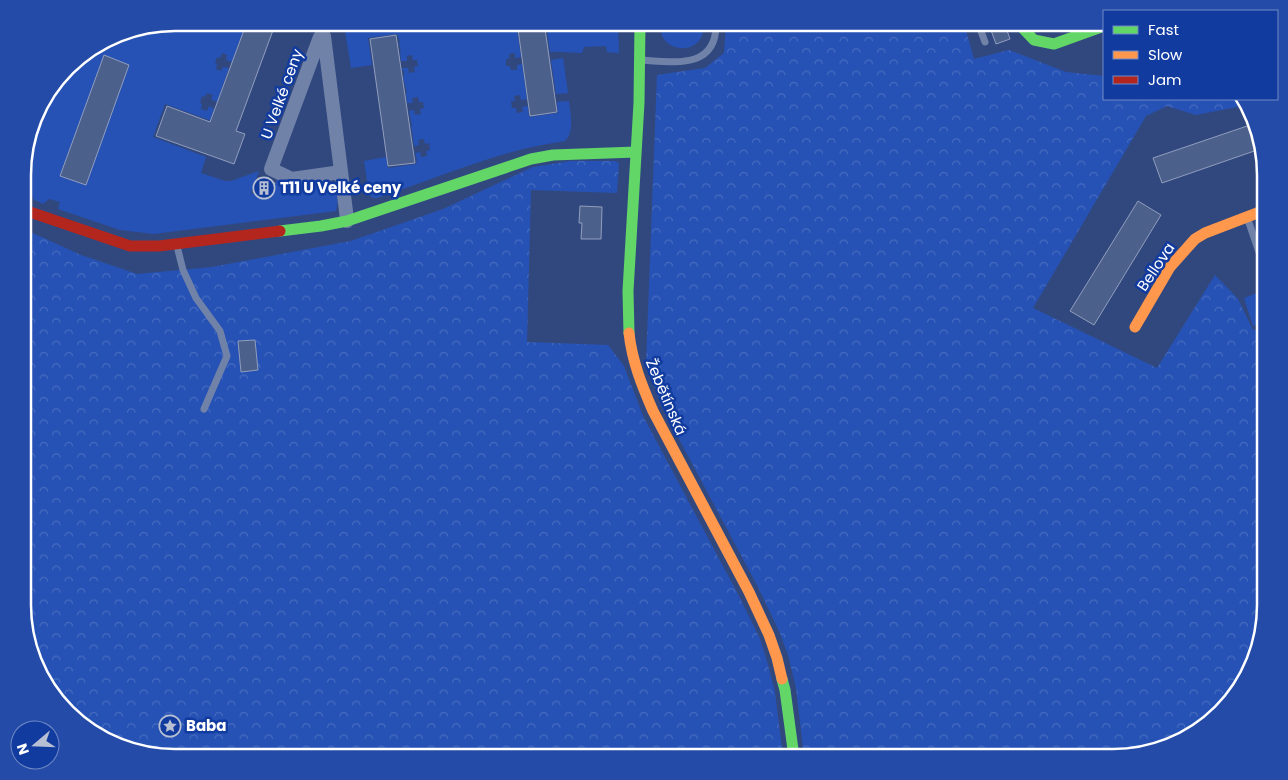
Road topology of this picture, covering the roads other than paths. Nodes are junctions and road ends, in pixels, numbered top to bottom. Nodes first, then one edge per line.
1 (640, 31) edge
2 (716, 31) edge
3 (981, 31) edge
4 (1026, 31) edge
5 (1090, 31) edge
6 (985, 42) dead end
7 (640, 60) junction
8 (636, 152) junction
9 (341, 172) junction
10 (31, 212) edge
11 (1256, 214) edge
12 (1247, 217) junction
13 (347, 221) junction
14 (176, 244) junction
15 (1256, 244) edge
16 (1135, 327) dead end
17 (204, 409) dead end
18 (793, 748) edge

1 - 7 street, Žebětínská
2 - 7 lane
3 - 6 lane
4 - 5 street
7 - 8 street, Žebětínská
8 - 13 street
8 - 18 street, Žebětínská
9 - 9 street, U Velké ceny
9 - 13 street, U Velké ceny
10 - 14 street
11 - 12 street, Bellova
12 - 15 lane
12 - 16 street, Bellova
13 - 14 street
14 - 17 lane

